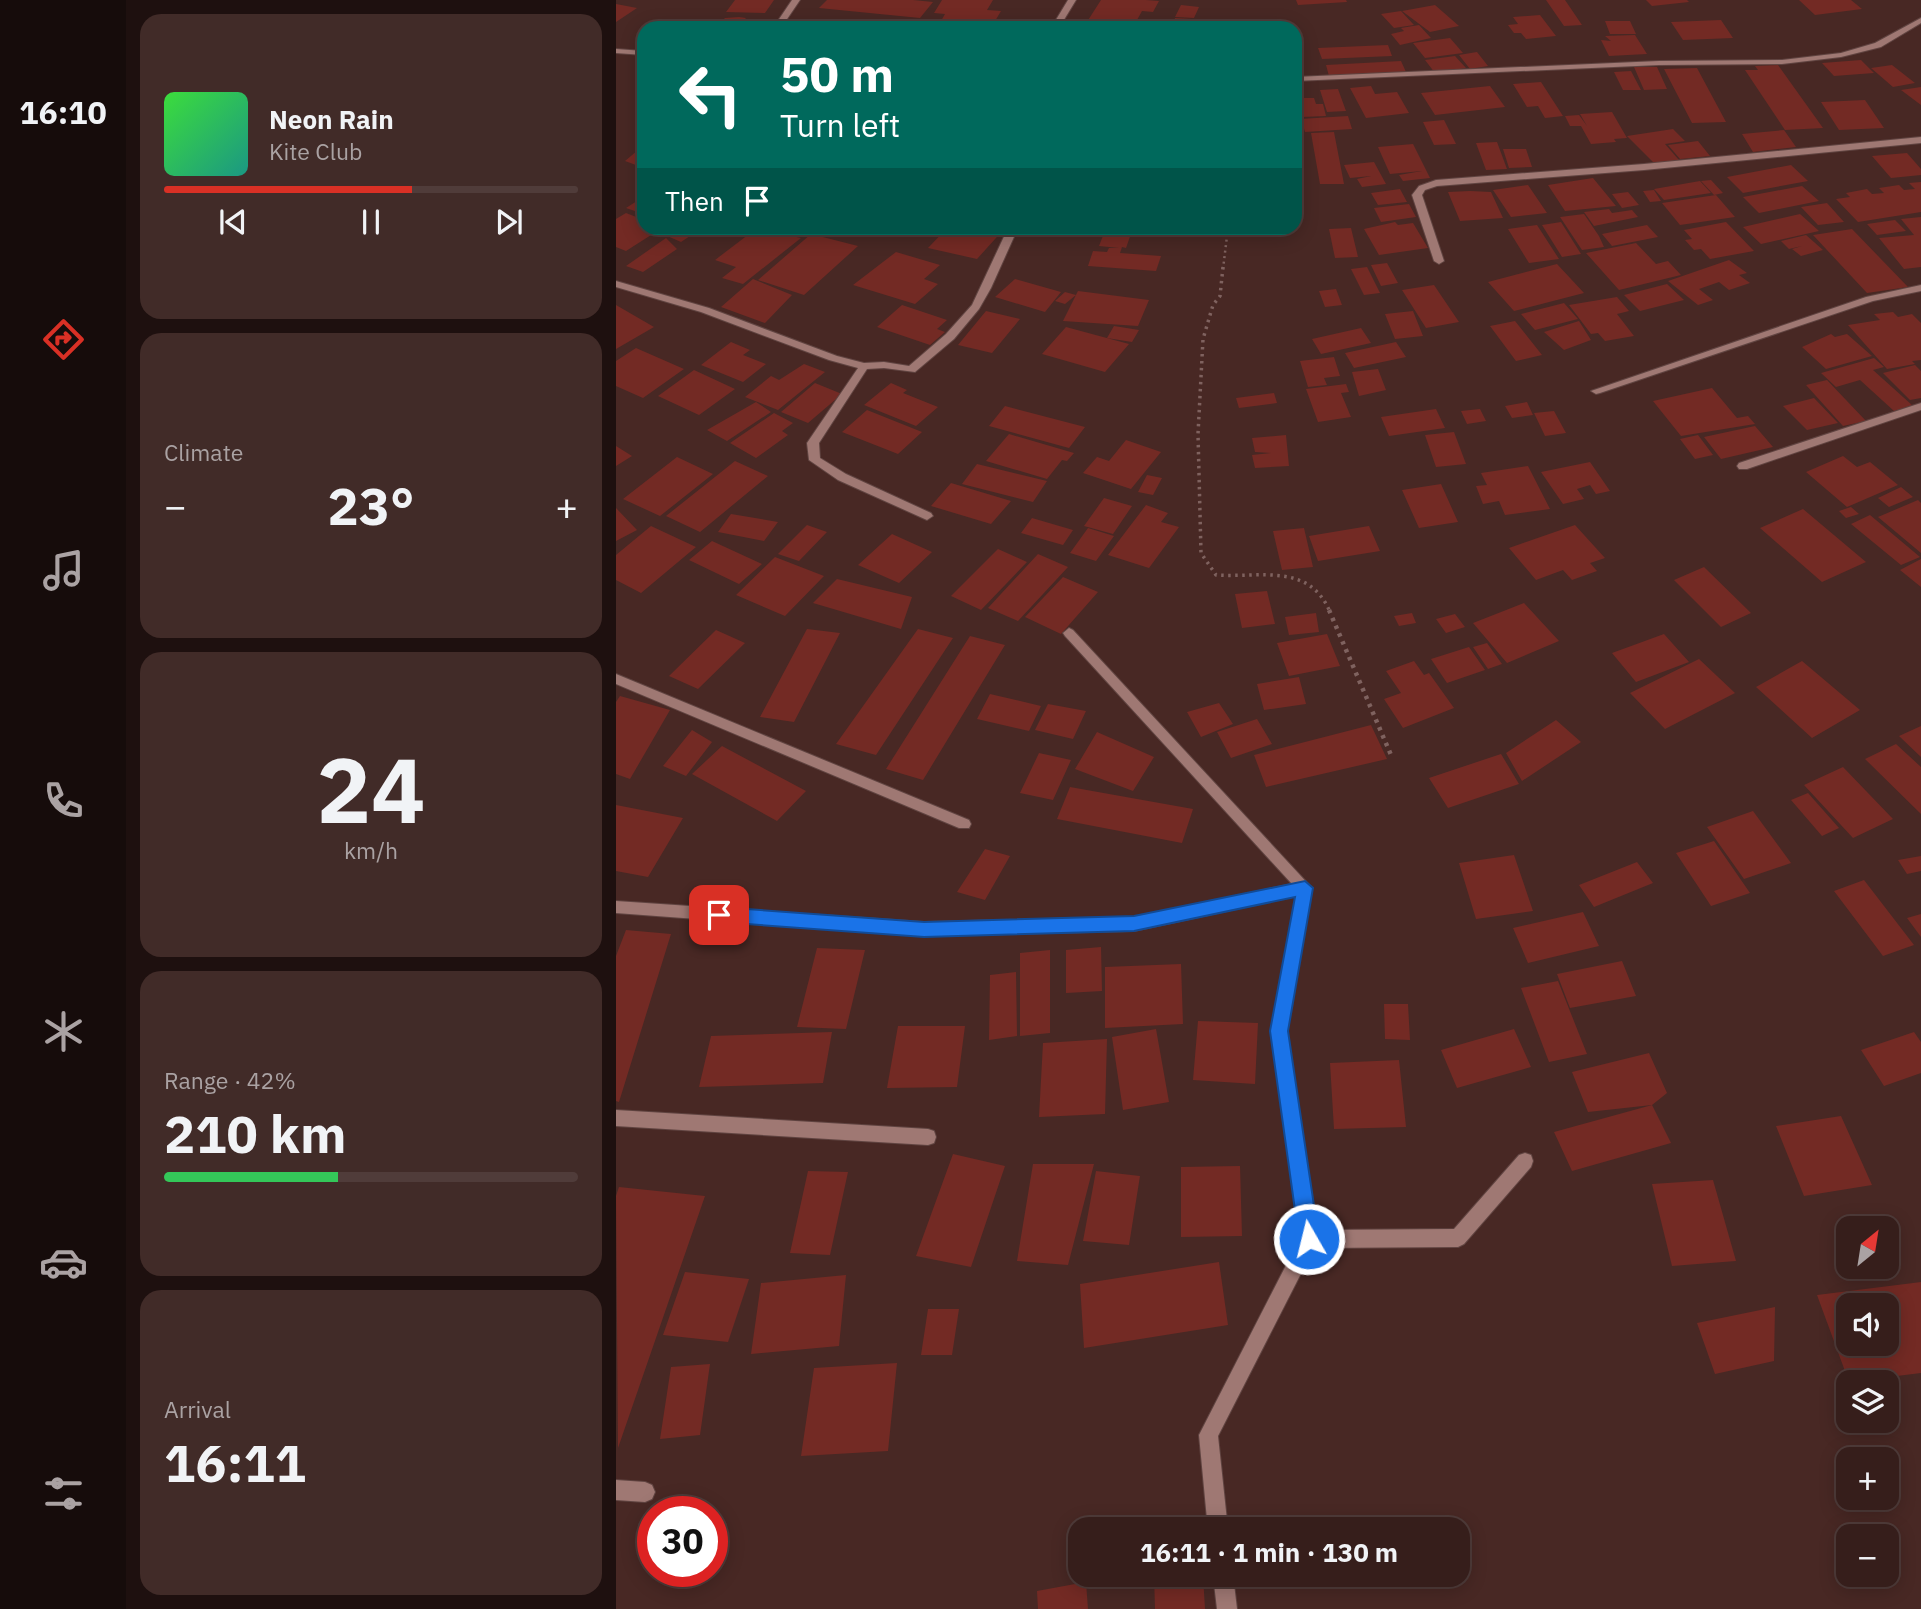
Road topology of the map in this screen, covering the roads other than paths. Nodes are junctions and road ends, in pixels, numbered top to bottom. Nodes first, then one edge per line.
1 (796, 0) edge
2 (1072, 0) edge
3 (1921, 20) edge
4 (782, 21) edge
5 (1059, 21) edge
6 (616, 51) edge
7 (637, 52) edge
8 (1302, 79) edge
9 (1921, 140) edge
10 (1009, 235) edge
11 (1438, 261) dead end
12 (616, 284) edge
13 (1921, 288) edge
14 (864, 366) junction
15 (1597, 391) dead end
16 (1921, 406) edge
17 (1743, 466) dead end
18 (927, 516) dead end
19 (1069, 634) dead end
20 (616, 679) edge
21 (964, 824) dead end
22 (1305, 888) junction
23 (616, 907) edge
24 (616, 1118) edge
25 (928, 1137) dead end
26 (1525, 1161) dead end
27 (1309, 1239) junction
28 (616, 1490) edge
29 (645, 1492) dead end
30 (1217, 1517) edge
31 (1224, 1587) edge
32 (1227, 1609) edge

1 - 4 street
2 - 5 street
3 - 8 street
6 - 7 street
9 - 11 street
10 - 14 street
12 - 14 street
13 - 15 street
14 - 18 street
16 - 17 street
19 - 22 street
20 - 21 street
22 - 23 street
22 - 27 street
24 - 25 street
26 - 27 street
27 - 30 street
28 - 29 street
31 - 32 street

